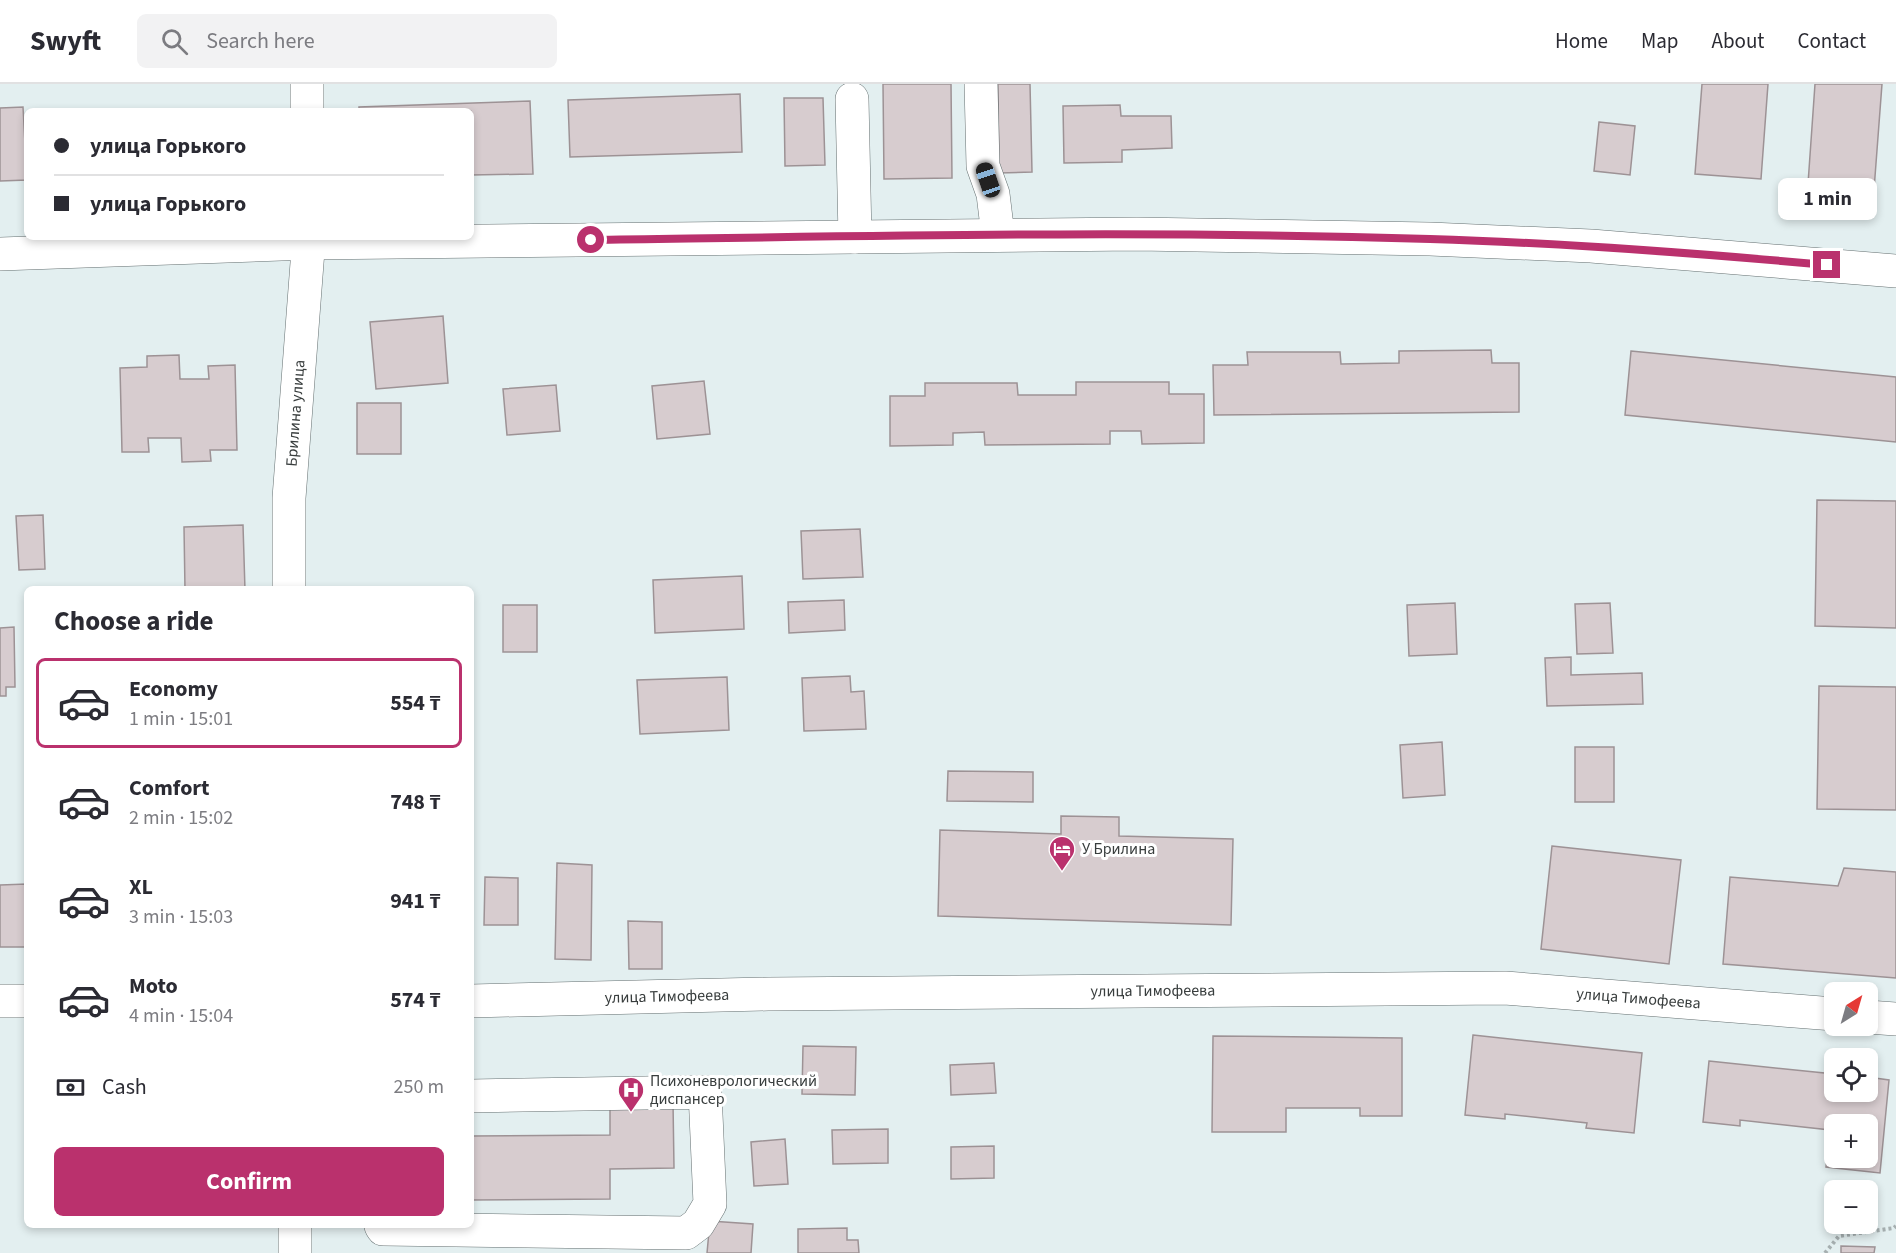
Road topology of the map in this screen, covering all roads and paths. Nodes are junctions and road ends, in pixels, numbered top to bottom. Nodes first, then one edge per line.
1 (307, 84) edge
2 (981, 84) edge
3 (852, 99) dead end
4 (307, 108) edge
5 (998, 235) junction
6 (855, 237) junction
7 (474, 239) edge
8 (309, 240) edge
9 (0, 254) edge
10 (1896, 271) edge
11 (290, 586) edge
12 (0, 1001) edge
13 (24, 1001) edge
14 (474, 1001) edge
15 (1824, 1013) edge
16 (1878, 1018) edge
17 (1896, 1019) edge
18 (474, 1096) edge
19 (1896, 1226) edge
20 (295, 1228) edge
21 (383, 1228) edge
22 (296, 1253) edge
23 (1825, 1253) edge

1 - 4 street
2 - 5 street
3 - 6 street
5 - 6 street
5 - 10 street
6 - 7 street
8 - 9 street
8 - 11 street, Брилина улица
12 - 13 street
14 - 15 street, улица Тимофеева
16 - 17 street
18 - 21 street
19 - 23 path
20 - 22 street

